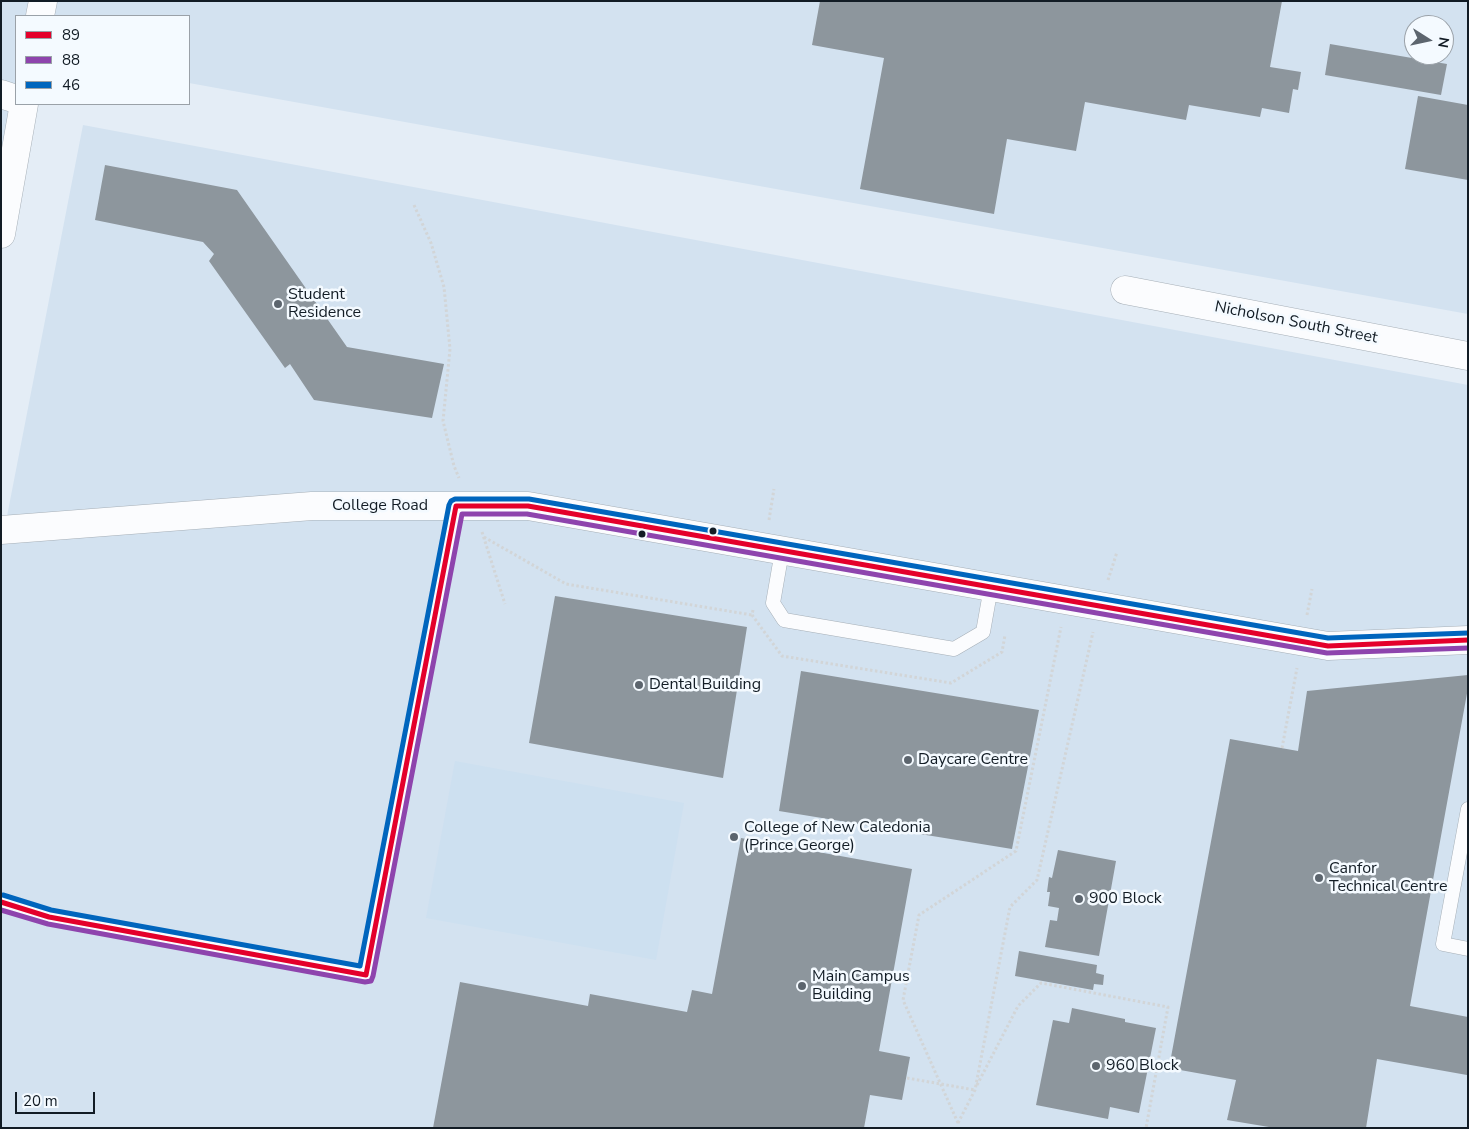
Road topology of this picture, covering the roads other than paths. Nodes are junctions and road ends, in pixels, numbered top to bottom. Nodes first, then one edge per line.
1 (42, 1) edge
2 (40, 15) edge
3 (1, 94) edge
4 (15, 99) edge
5 (24, 105) edge
6 (1, 234) edge
7 (1125, 290) dead end
8 (1468, 356) edge
9 (463, 506) junction
10 (1, 530) edge
11 (782, 551) junction
12 (991, 587) junction
13 (1468, 640) edge
14 (1468, 810) edge
15 (1, 902) edge
16 (1468, 949) edge

1 - 2 street
3 - 4 street
5 - 6 street
7 - 8 street, Nicholson South Street
9 - 10 street, College Road
9 - 11 street, College Road
9 - 15 lane
11 - 12 street, College Road
11 - 12 lane
12 - 13 street, College Road
14 - 16 lane

